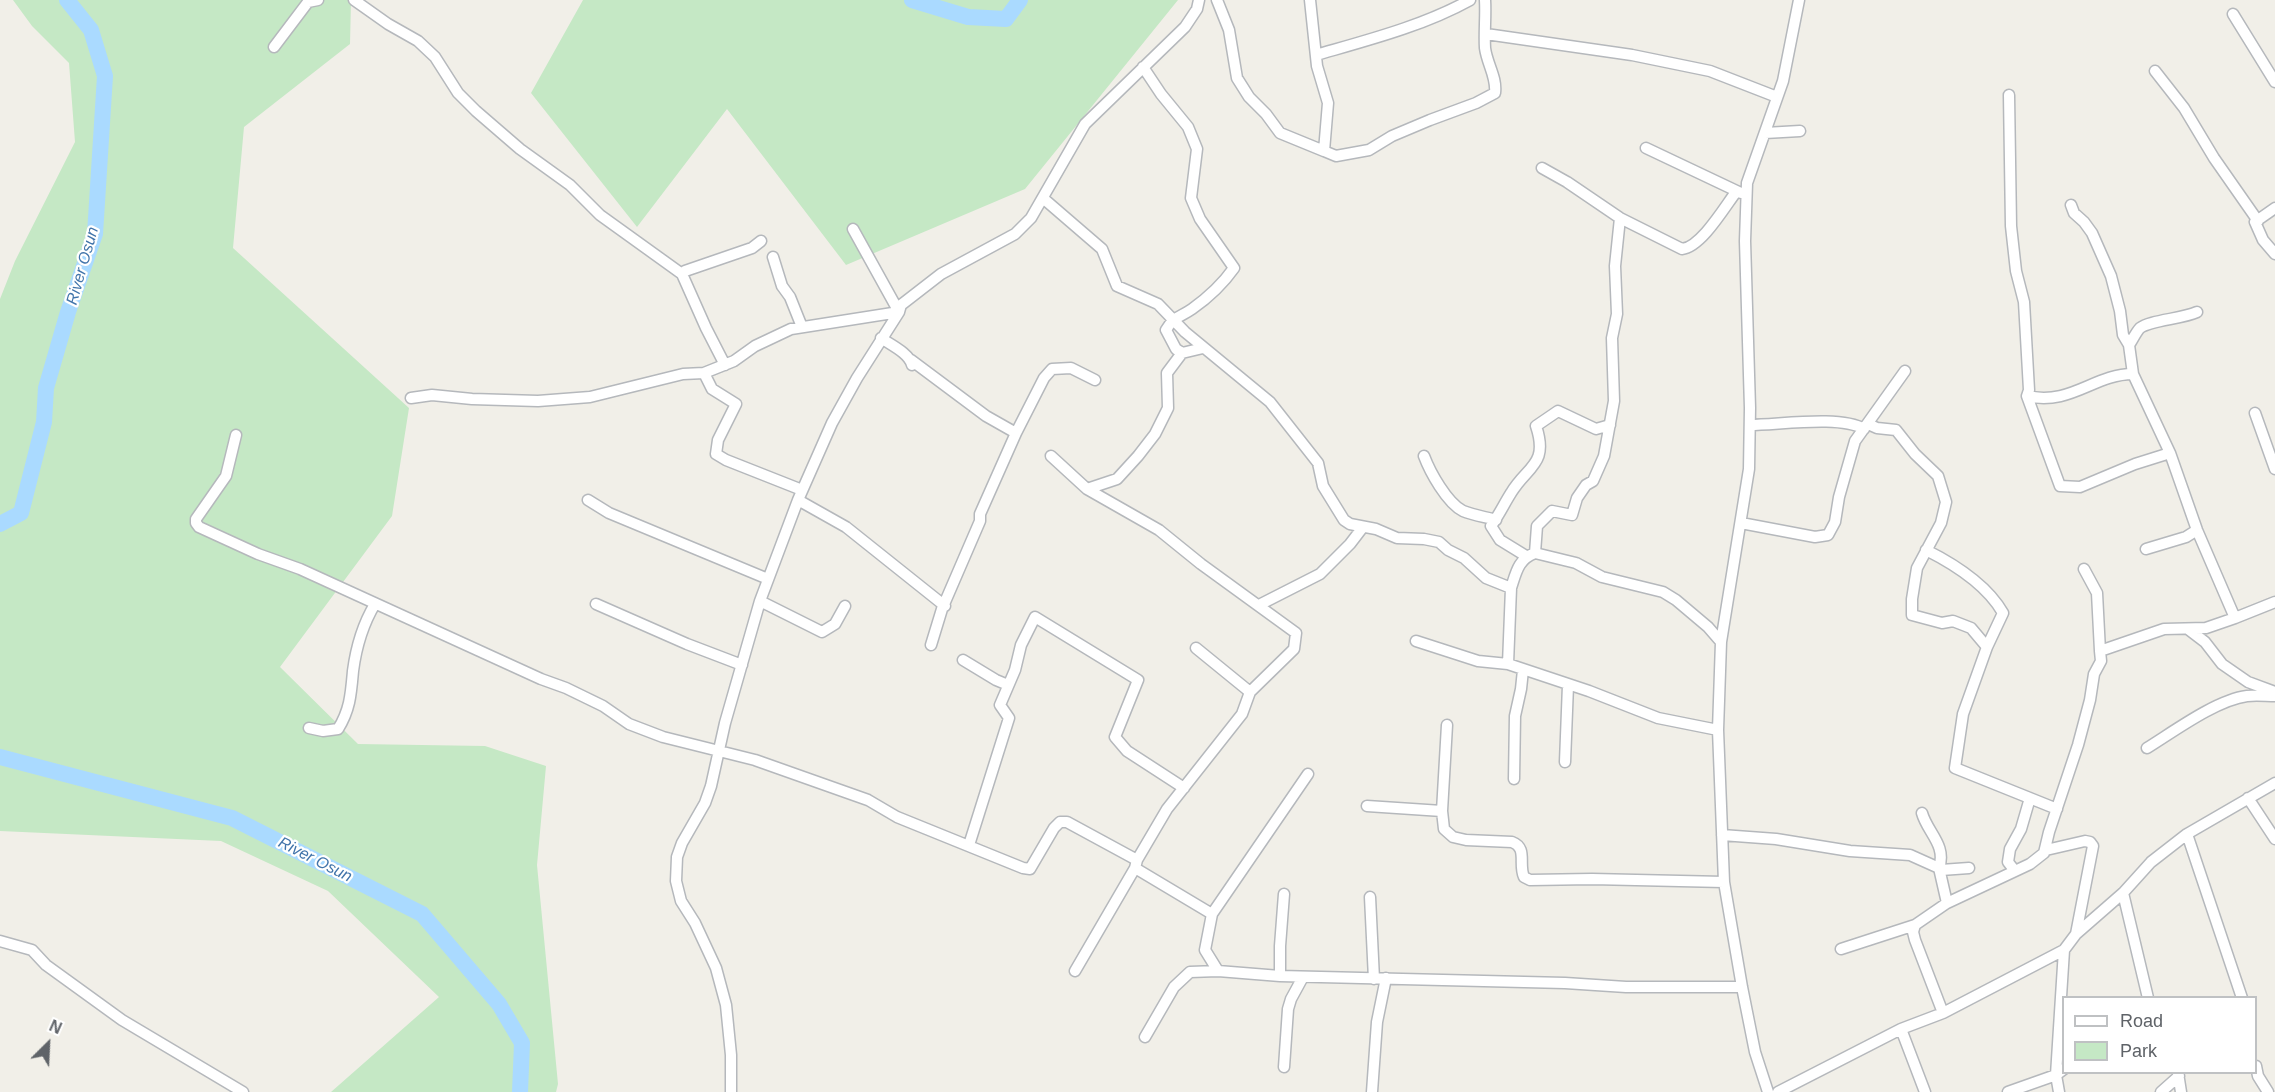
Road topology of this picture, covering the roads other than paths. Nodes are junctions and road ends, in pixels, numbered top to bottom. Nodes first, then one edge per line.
1 (318, 0) edge
2 (354, 0) edge
3 (1199, 0) edge
4 (1217, 0) edge
5 (1310, 0) edge
6 (1470, 0) edge
7 (1485, 0) edge
8 (1799, 0) edge
9 (2233, 14) dead end
10 (1486, 34) junction
11 (274, 47) dead end
12 (1316, 55) junction
13 (1143, 67) junction
14 (2155, 71) dead end
15 (2275, 82) edge
16 (2009, 95) dead end
17 (1777, 97) junction
18 (1800, 131) dead end
19 (1765, 133) junction
20 (1646, 148) dead end
21 (1324, 151) junction
22 (1542, 168) dead end
23 (1742, 193) junction
24 (1044, 199) junction
25 (2071, 205) dead end
26 (2275, 208) edge
27 (1620, 218) junction
28 (2258, 221) junction
29 (853, 230) dead end
30 (761, 242) dead end
31 (2275, 254) edge
32 (773, 257) dead end
33 (682, 273) junction
34 (899, 312) junction
35 (2197, 312) dead end
36 (1172, 319) junction
37 (802, 327) junction
38 (2140, 328) junction
39 (2123, 335) junction
40 (881, 338) junction
41 (2129, 345) junction
42 (1203, 348) junction
43 (1182, 353) junction
44 (725, 365) junction
45 (1905, 371) dead end
46 (704, 373) junction
47 (2133, 374) junction
48 (1095, 380) dead end
49 (2028, 396) junction
50 (411, 398) dead end
51 (2255, 413) dead end
52 (1610, 425) junction
53 (1750, 425) junction
54 (1866, 426) junction
55 (1016, 433) junction
56 (236, 435) dead end
57 (2170, 453) junction
58 (1051, 456) dead end
59 (1424, 456) dead end
60 (2275, 469) edge
61 (1088, 489) junction
62 (800, 495) junction
63 (588, 500) dead end
64 (1496, 520) junction
65 (1742, 523) junction
66 (1363, 527) junction
67 (2197, 530) junction
68 (2146, 549) dead end
69 (1926, 550) junction
70 (1530, 554) junction
71 (2084, 569) dead end
72 (768, 579) junction
73 (1511, 588) junction
74 (759, 601) junction
75 (2275, 602) edge
76 (375, 604) junction
77 (596, 604) dead end
78 (1259, 605) junction
79 (845, 606) dead end
80 (945, 606) junction
81 (2235, 618) junction
82 (2206, 628) junction
83 (2188, 629) junction
84 (1416, 641) dead end
85 (1721, 642) junction
86 (2205, 642) junction
87 (931, 645) dead end
88 (1986, 647) junction
89 (1196, 648) dead end
90 (2100, 651) junction
91 (963, 660) dead end
92 (1508, 664) junction
93 (742, 665) junction
94 (1523, 670) junction
95 (1008, 685) junction
96 (1568, 685) junction
97 (1250, 692) junction
98 (2275, 694) edge
99 (1447, 725) dead end
100 (309, 728) dead end
101 (1718, 730) junction
102 (2147, 748) dead end
103 (720, 750) junction
104 (1565, 762) dead end
105 (1308, 774) dead end
106 (1514, 779) dead end
107 (2275, 783) edge
108 (1184, 788) junction
109 (2030, 798) junction
110 (2248, 798) junction
111 (1367, 806) dead end
112 (2057, 809) junction
113 (1442, 811) junction
114 (1922, 813) dead end
115 (2187, 834) junction
116 (1722, 835) junction
117 (2275, 839) edge
118 (969, 844) junction
119 (2046, 850) junction
120 (1136, 864) junction
121 (1969, 868) dead end
122 (1940, 869) junction
123 (2015, 871) junction
124 (1724, 882) junction
125 (2123, 892) junction
126 (1284, 894) dead end
127 (1370, 897) dead end
128 (1947, 903) junction
129 (1212, 914) junction
130 (1915, 925) junction
131 (2076, 934) junction
132 (0, 941) edge
133 (1840, 949) dead end
134 (2064, 950) junction
135 (1075, 971) dead end
136 (1218, 971) junction
137 (1280, 976) junction
138 (1303, 976) junction
139 (1380, 978) junction
140 (1742, 987) junction
141 (2145, 995) edge
142 (2062, 996) edge
143 (2240, 996) edge
144 (2062, 1011) edge
145 (1943, 1012) junction
146 (1901, 1029) junction
147 (1145, 1037) dead end
148 (1284, 1067) dead end
149 (2257, 1071) edge
150 (2060, 1072) edge
151 (2178, 1074) edge
152 (243, 1092) edge
153 (731, 1092) edge
154 (1372, 1092) edge
155 (1768, 1092) edge
156 (1778, 1092) edge
157 (1925, 1092) edge
158 (2008, 1092) edge
159 (2060, 1092) edge
160 (2161, 1092) edge
161 (2181, 1092) edge
162 (2268, 1092) edge

1 - 11 street
2 - 33 street
3 - 13 street
4 - 21 street
5 - 12 street
6 - 12 street
7 - 10 street
8 - 17 street
9 - 15 street
10 - 17 street
10 - 21 street
12 - 21 street
13 - 24 street
13 - 36 street
14 - 28 street
16 - 49 street
17 - 19 street
18 - 19 street
19 - 23 street
20 - 23 street
22 - 27 street
23 - 27 street
23 - 53 street
24 - 34 street
24 - 36 street
25 - 39 street
26 - 28 street
27 - 52 street
28 - 31 street
29 - 34 street
30 - 33 street
32 - 37 street
33 - 44 street
34 - 37 street
34 - 40 street
35 - 38 street
36 - 42 street
36 - 43 street
37 - 44 street
38 - 39 street
38 - 41 street
39 - 41 street
40 - 55 street
40 - 62 street
41 - 47 street
42 - 43 street
42 - 66 street
43 - 61 street
44 - 46 street
45 - 54 street
46 - 50 street
46 - 62 street
47 - 49 street
47 - 57 street
48 - 55 street
49 - 57 street
51 - 60 street
52 - 64 street
52 - 70 street
53 - 54 street
53 - 65 street
54 - 65 street
54 - 69 street
55 - 80 street
56 - 76 street
57 - 67 street
58 - 61 street
59 - 64 street
61 - 78 street
62 - 72 street
62 - 80 street
63 - 72 street
64 - 70 street
65 - 85 street
66 - 73 street
66 - 78 street
67 - 68 street
67 - 81 street
69 - 88 street
69 - 88 street
70 - 73 street
70 - 85 street
71 - 90 street
72 - 74 street
73 - 92 street
74 - 79 street
74 - 93 street
75 - 81 street
76 - 100 street
76 - 103 street
77 - 93 street
78 - 97 street
80 - 87 street
81 - 82 street
82 - 83 street
82 - 86 street
83 - 86 street
83 - 90 street
84 - 92 street
85 - 101 street
86 - 98 street
88 - 109 street
89 - 97 street
90 - 112 street
91 - 95 street
92 - 94 street
93 - 103 street
94 - 96 street
94 - 106 street
95 - 108 street
95 - 118 street
96 - 101 street
96 - 104 street
97 - 108 street
98 - 102 street
99 - 113 street
101 - 116 street
103 - 118 street
103 - 153 street
105 - 129 street
107 - 110 street
108 - 120 street
109 - 112 street
109 - 123 street
110 - 115 street
110 - 117 street
111 - 113 street
112 - 119 street
113 - 124 street
114 - 122 street
115 - 125 street
115 - 143 street
116 - 122 street
116 - 124 street
118 - 120 street
119 - 123 street
119 - 131 street
120 - 129 street
120 - 135 street
121 - 122 street
122 - 128 street
123 - 128 street
124 - 140 street
125 - 131 street
125 - 141 street
126 - 137 street
127 - 139 street
128 - 130 street
129 - 136 street
130 - 133 street
130 - 145 street
131 - 134 street
132 - 152 street
134 - 142 street
134 - 145 street
136 - 137 street
136 - 147 street
137 - 138 street
138 - 139 street
138 - 148 street
139 - 140 street
139 - 154 street
140 - 155 street
144 - 150 street
145 - 146 street
146 - 156 street
146 - 157 street
149 - 162 street
150 - 158 street
150 - 159 street
151 - 160 street
151 - 161 street

